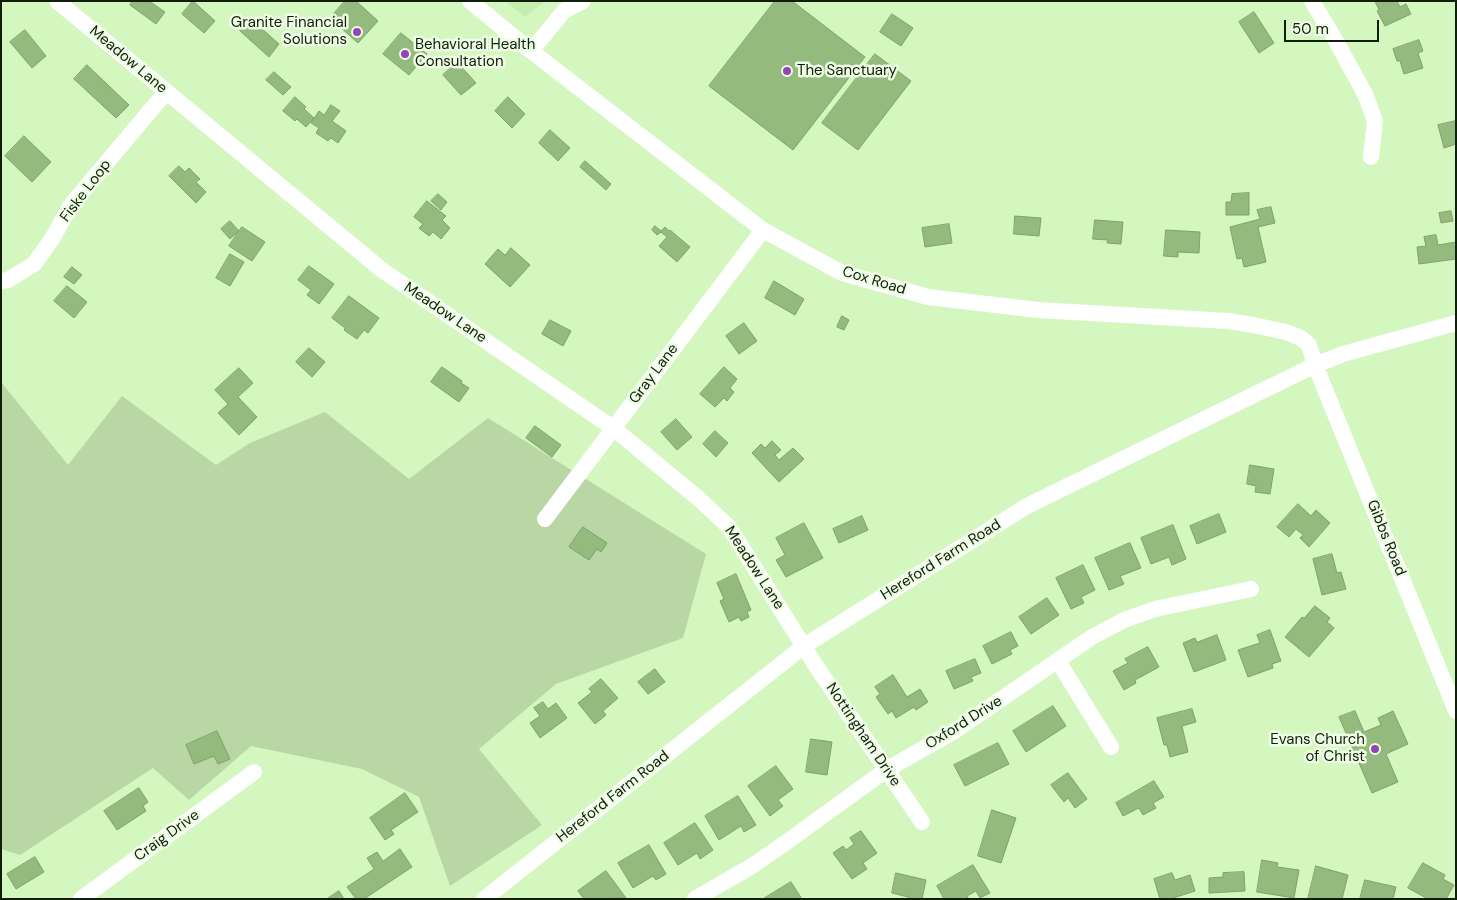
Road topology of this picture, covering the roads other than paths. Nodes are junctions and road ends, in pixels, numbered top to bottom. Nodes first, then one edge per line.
1 (57, 1) edge
2 (470, 1) edge
3 (583, 1) edge
4 (1312, 1) edge
5 (531, 52) junction
6 (166, 92) junction
7 (1371, 157) dead end
8 (763, 230) junction
9 (1, 281) edge
10 (1456, 323) edge
11 (1315, 365) junction
12 (613, 428) junction
13 (545, 519) dead end
14 (1251, 590) dead end
15 (804, 646) junction
16 (1058, 661) junction
17 (1456, 711) edge
18 (1111, 747) dead end
19 (886, 770) junction
20 (254, 772) dead end
21 (922, 822) dead end
22 (81, 899) edge
23 (484, 899) edge
24 (695, 899) edge

1 - 6 street, Meadow Lane
2 - 5 street, Cox Road
3 - 5 street
4 - 7 street
5 - 8 street, Cox Road
6 - 9 street, Fiske Loop
6 - 12 street, Meadow Lane
8 - 11 street, Cox Road
8 - 12 street, Gray Lane
10 - 11 street, Hereford Farm Road
11 - 15 street, Hereford Farm Road
11 - 17 street, Gibbs Road
12 - 13 street, Gray Lane
12 - 15 street, Meadow Lane
14 - 16 street, Oxford Drive
15 - 19 street, Nottingham Drive
15 - 23 street, Hereford Farm Road
16 - 18 street
16 - 19 street, Oxford Drive
19 - 21 street, Nottingham Drive
19 - 24 street, Oxford Drive
20 - 22 street, Craig Drive

